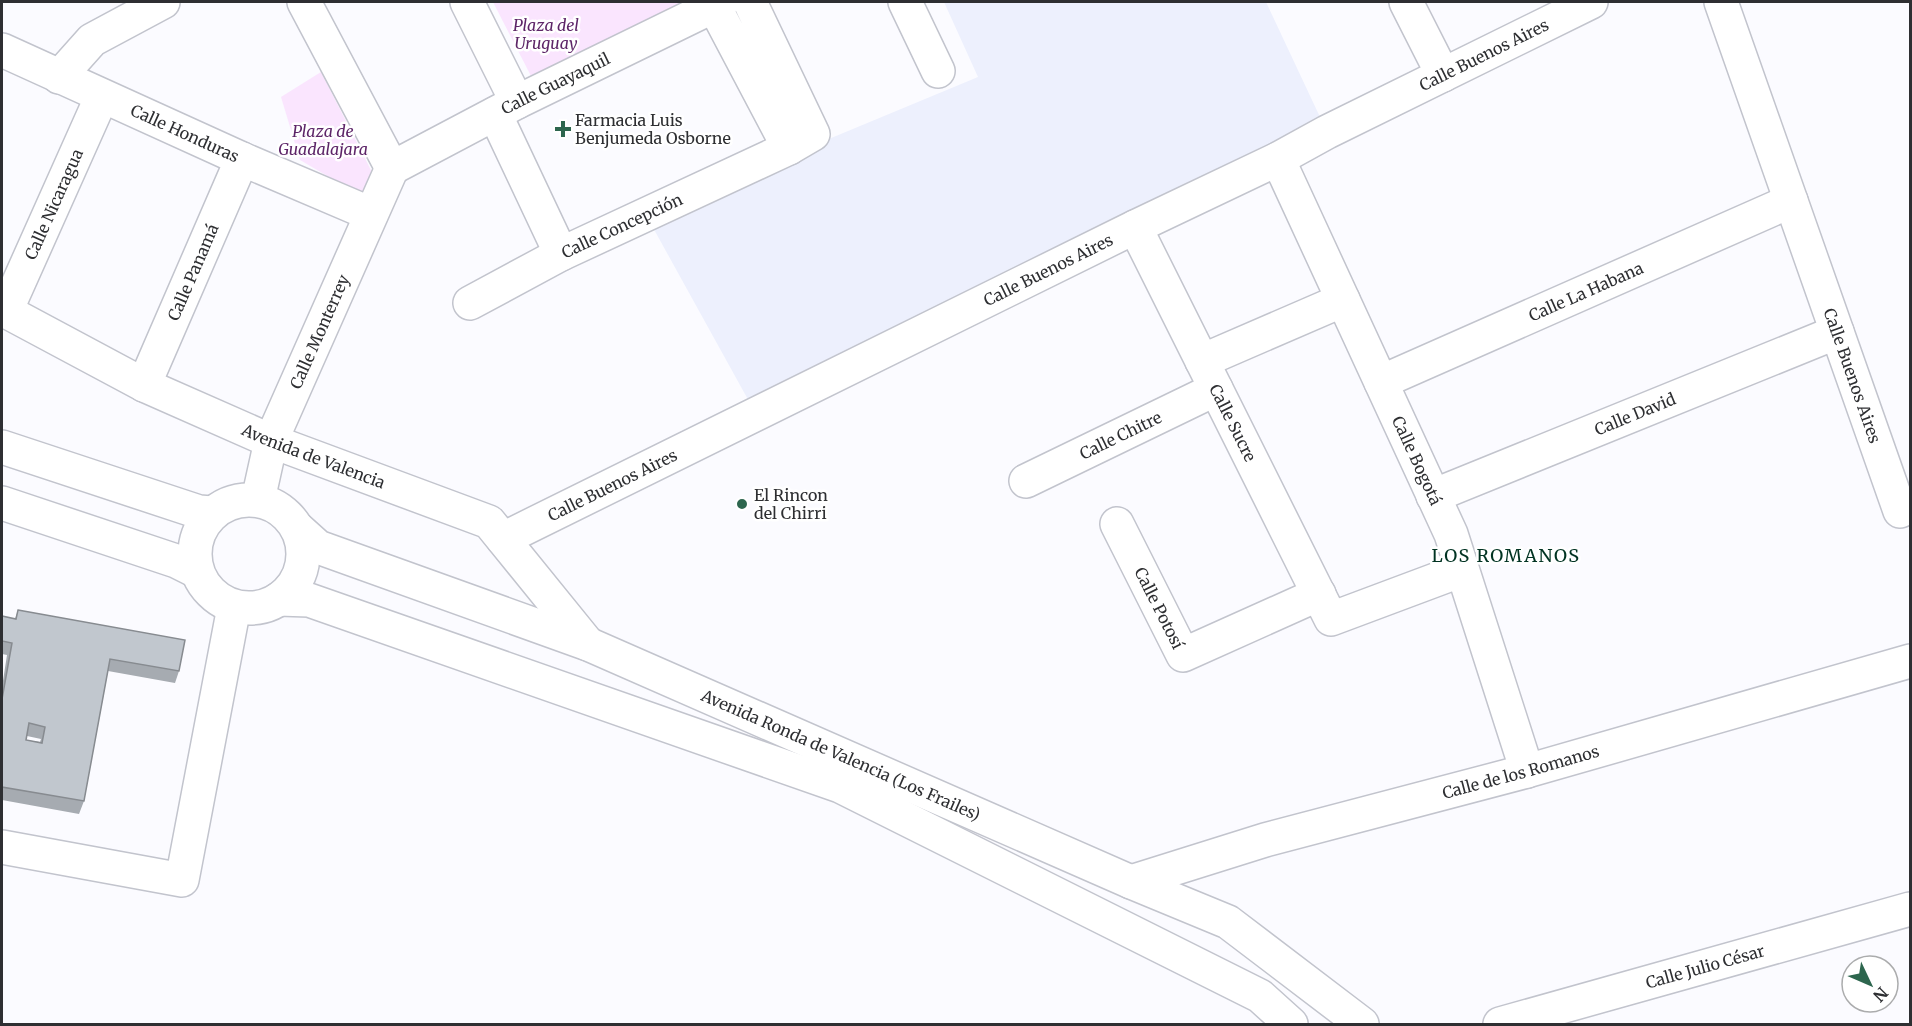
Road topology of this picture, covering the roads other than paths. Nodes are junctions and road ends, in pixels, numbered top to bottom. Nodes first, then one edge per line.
1 (164, 2) edge
2 (304, 2) edge
3 (467, 2) edge
4 (750, 2) edge
5 (904, 2) edge
6 (1406, 2) edge
7 (1591, 2) edge
8 (1721, 2) edge
9 (716, 3) edge
10 (2, 50) edge
11 (938, 71) dead end
12 (1443, 75) junction
13 (59, 77) junction
14 (102, 96) junction
15 (506, 108) junction
16 (789, 148) junction
17 (242, 159) junction
18 (1278, 159) junction
19 (392, 168) junction
20 (1791, 201) junction
21 (371, 214) junction
22 (1135, 227) junction
23 (561, 254) junction
24 (1343, 300) junction
25 (470, 303) dead end
26 (4, 310) edge
27 (1837, 332) junction
28 (1209, 375) junction
29 (1381, 382) junction
30 (144, 385) junction
31 (271, 441) junction
32 (2, 447) edge
33 (1026, 481) dead end
34 (1433, 496) junction
35 (258, 500) junction
36 (2, 503) edge
37 (1900, 512) dead end
38 (212, 513) junction
39 (1117, 524) dead end
40 (298, 529) junction
41 (503, 539) junction
42 (1462, 570) junction
43 (196, 571) junction
44 (279, 600) junction
45 (234, 607) junction
46 (1325, 607) junction
47 (588, 644) junction
48 (1911, 662) edge
49 (1527, 771) junction
50 (2, 846) edge
51 (1131, 882) junction
52 (1911, 909) edge
53 (1292, 1024) edge
54 (1362, 1024) edge
55 (1500, 1024) edge

1 - 13 street
2 - 19 street
3 - 15 street
4 - 16 street, Calle Concepción
5 - 11 street
6 - 12 street
7 - 12 street, Calle Buenos Aires
8 - 20 street, Calle Buenos Aires
9 - 15 street, Calle Guayaquil
9 - 16 street
10 - 13 street, Calle Honduras
12 - 18 street, Calle Buenos Aires
13 - 14 street, Calle Honduras
14 - 17 street, Calle Honduras
14 - 26 street, Calle Nicaragua
15 - 19 street, Calle Guayaquil
15 - 23 street, Calle Concepción
16 - 23 street, Calle Concepción
17 - 21 street, Calle Honduras
17 - 30 street, Calle Panamá
18 - 22 street, Calle Buenos Aires
18 - 24 street, Calle Bogotá
19 - 21 street, Calle Monterrey
20 - 27 street, Calle Buenos Aires
20 - 29 street, Calle La Habana
21 - 31 street, Calle Monterrey
22 - 28 street, Calle Sucre
22 - 41 street, Calle Buenos Aires
23 - 25 street
24 - 28 street, Calle Chitre
24 - 29 street, Calle Bogotá
26 - 30 street, Avenida de Valencia
27 - 34 street, Calle David
27 - 37 street, Calle Buenos Aires
28 - 33 street, Calle Chitre
28 - 46 street, Calle Sucre
29 - 34 street, Calle Bogotá
30 - 31 street, Avenida de Valencia
31 - 35 street, Calle Monterrey
31 - 41 street, Avenida de Valencia
32 - 38 street
34 - 42 street, Calle Bogotá
35 - 38 street
35 - 40 street
36 - 43 street
38 - 43 street
39 - 46 street, Calle Potosí
40 - 44 street
40 - 47 street, Avenida Ronda de Valencia (Los Frailes)
41 - 47 street, Avenida de Valencia
42 - 46 street
42 - 49 street, Calle Bogotá
43 - 45 street
44 - 45 street
44 - 53 street, Avenida Ronda de Valencia (Los Frailes)
45 - 50 street
47 - 51 street, Avenida Ronda de Valencia (Los Frailes)
48 - 49 street, Calle de los Romanos
49 - 51 street, Calle de los Romanos
51 - 54 street, Avenida Ronda de Valencia (Los Frailes)
52 - 55 street, Calle Julio César

